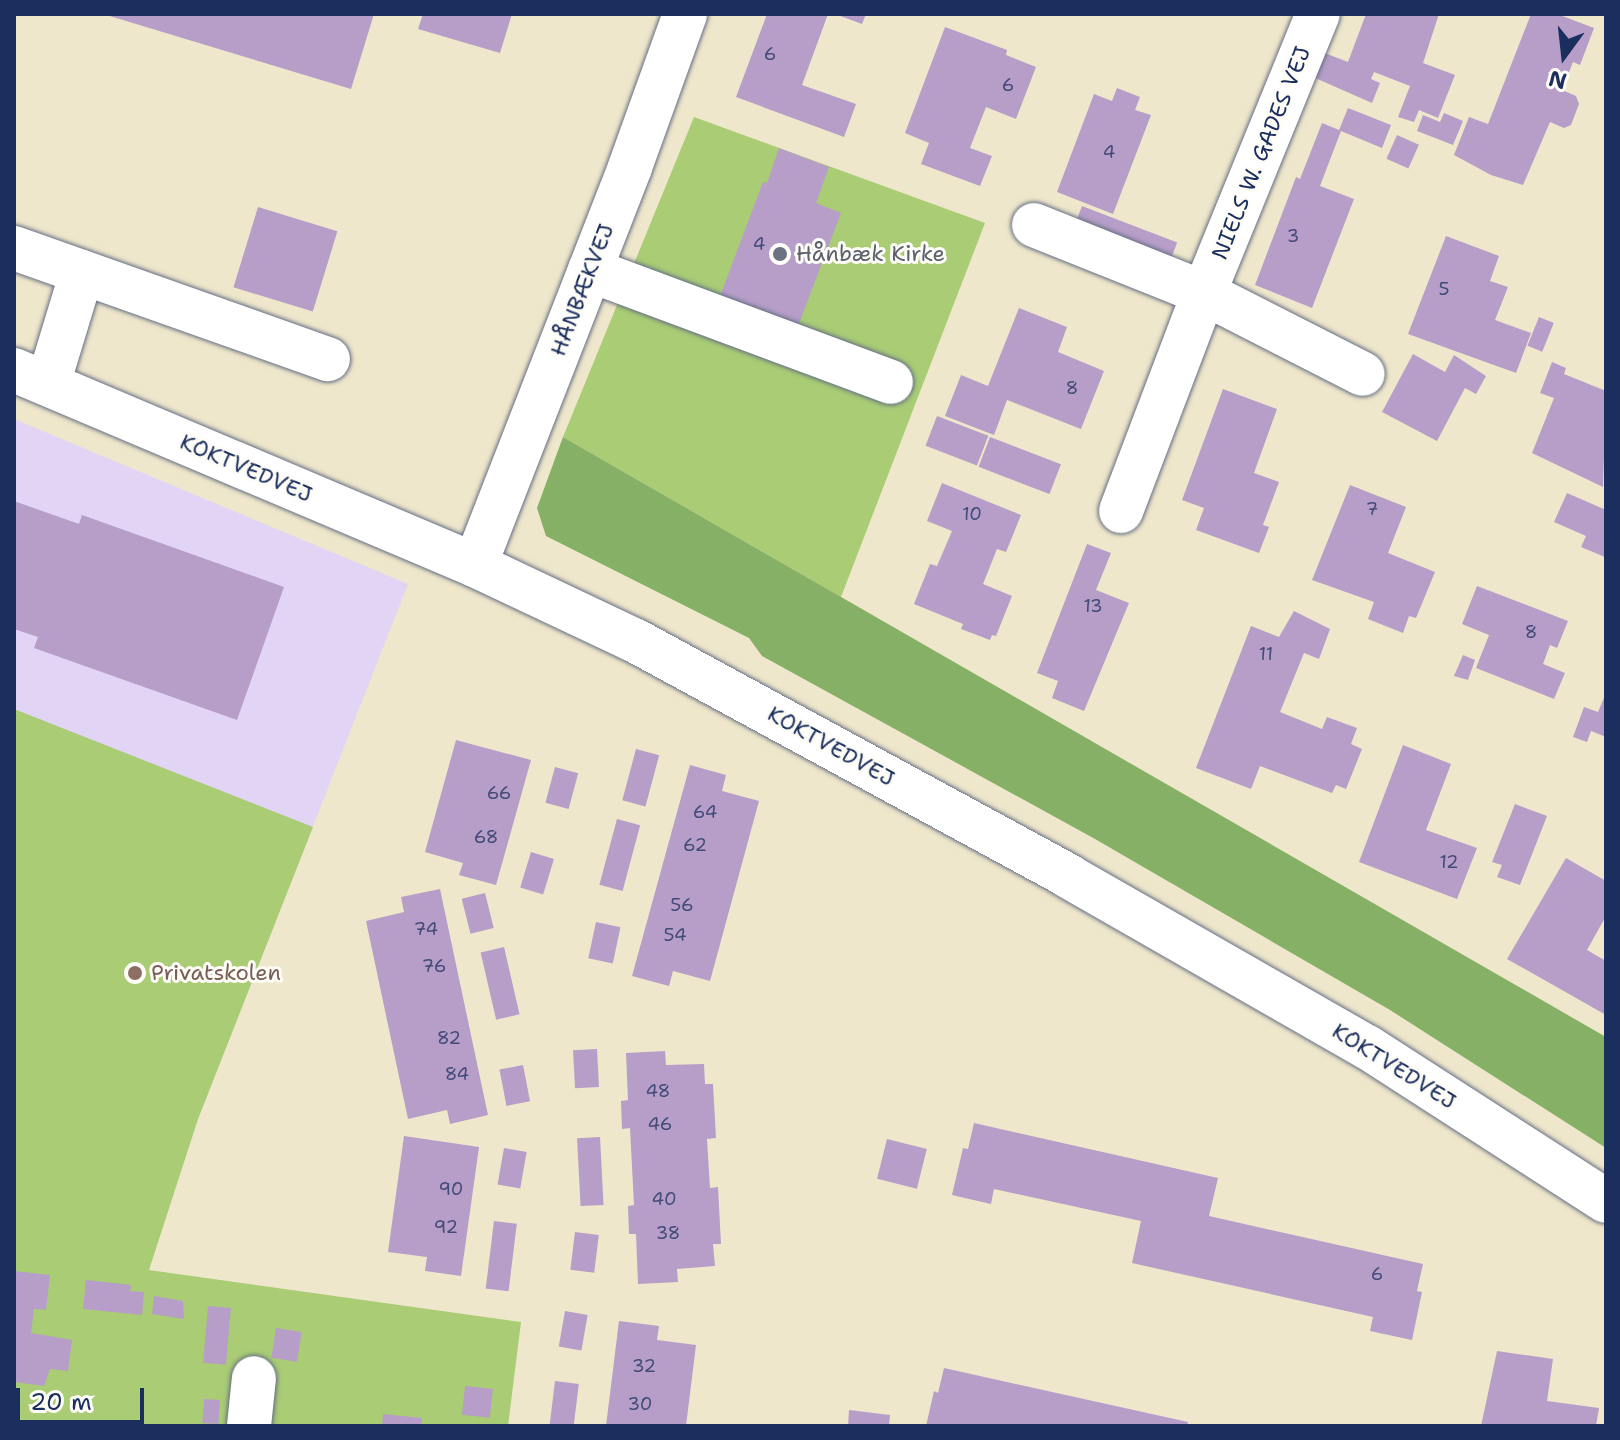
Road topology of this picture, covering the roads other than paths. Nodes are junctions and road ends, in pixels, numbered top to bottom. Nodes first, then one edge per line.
1 (685, 14) edge
2 (1318, 14) edge
3 (1034, 225) dead end
4 (14, 248) edge
5 (590, 270) junction
6 (82, 272) junction
7 (1204, 293) junction
8 (328, 359) dead end
9 (1363, 374) dead end
10 (31, 377) edge
11 (891, 382) dead end
12 (1121, 511) dead end
13 (475, 565) junction
14 (1606, 1201) edge
15 (254, 1378) dead end
16 (249, 1426) edge

1 - 5 street, HÅNBÆKVEJ
2 - 7 street, NIELS W. GADES VEJ
3 - 7 street
4 - 6 street
5 - 11 street
5 - 13 street, HÅNBÆKVEJ
6 - 8 street
6 - 10 street
7 - 9 street
7 - 12 street, NIELS W. GADES VEJ
10 - 13 street, KOKTVEDVEJ
13 - 14 street, KOKTVEDVEJ
15 - 16 street

